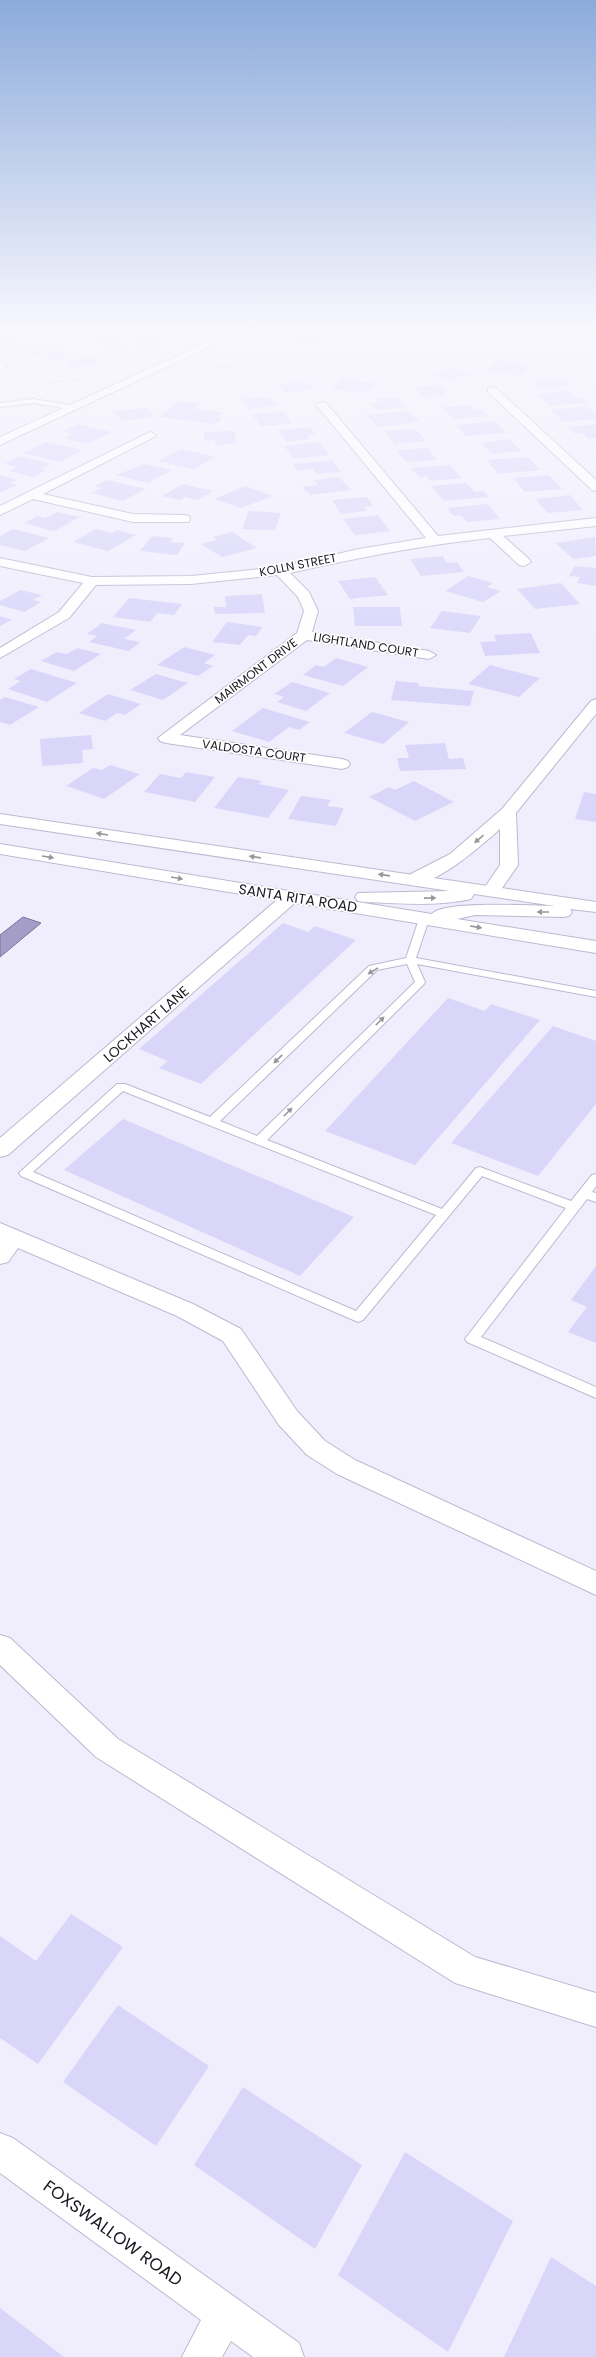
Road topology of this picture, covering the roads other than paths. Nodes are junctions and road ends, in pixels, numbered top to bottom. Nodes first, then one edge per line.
1 (144, 438) edge
2 (349, 438) edge
3 (543, 438) edge
4 (596, 487) edge
5 (32, 495) junction
6 (0, 511) edge
7 (184, 519) dead end
8 (596, 522) edge
9 (493, 534) junction
10 (435, 540) junction
11 (0, 562) edge
12 (524, 562) dead end
13 (280, 571) junction
14 (92, 581) junction
15 (304, 635) junction
16 (0, 654) edge
17 (429, 655) dead end
18 (596, 704) edge
19 (166, 738) joint
20 (342, 764) dead end
21 (508, 814) junction
22 (0, 818) edge
23 (30, 823) junction
24 (5, 850) edge
25 (415, 880) junction
26 (492, 890) junction
27 (291, 898) junction
28 (321, 902) junction
29 (596, 906) edge
30 (596, 912) edge
31 (424, 919) junction
32 (596, 947) edge
33 (410, 960) junction
34 (596, 994) edge
35 (213, 1121) junction
36 (260, 1140) junction
37 (0, 1150) edge
38 (596, 1178) edge
39 (590, 1196) edge
40 (574, 1207) junction
41 (444, 1214) junction
42 (5, 1241) edge
43 (596, 1393) edge
44 (596, 1584) edge
45 (0, 1647) edge
46 (596, 2010) edge
47 (0, 2152) edge
48 (226, 2314) junction
49 (201, 2357) edge
50 (284, 2357) edge

1 - 5 street
2 - 10 street
3 - 4 street
5 - 6 street
5 - 7 street
8 - 9 street, KOLLN STREET
9 - 10 street, KOLLN STREET
9 - 12 street
10 - 13 street, KOLLN STREET
11 - 14 street, KOLLN STREET
13 - 14 street, KOLLN STREET
13 - 15 street, MAIRMONT DRIVE
14 - 16 street
15 - 17 street, LIGHTLAND COURT
15 - 19 street, MAIRMONT DRIVE
18 - 21 street
19 - 20 street, VALDOSTA COURT
21 -> 25 street
21 - 26 street
22 - 23 street
23 - 24 street
25 -> 23 street
24 -> 27 street, SANTA RITA ROAD
25 - 26 street
28 -> 26 street
26 - 29 street
27 - 28 street, SANTA RITA ROAD
27 - 37 street, LOCKHART LANE
28 - 31 street, SANTA RITA ROAD
30 -> 31 street
31 -> 32 street, SANTA RITA ROAD
31 - 33 lane
33 - 34 lane
33 -> 35 lane
36 -> 33 lane
35 - 36 lane
35 - 41 lane
36 - 41 lane
38 - 39 lane
39 - 40 lane
40 - 41 lane
40 - 43 lane
42 - 44 street
45 - 46 street
47 - 48 street, FOXSWALLOW ROAD
48 - 49 street
48 - 50 street, FOXSWALLOW ROAD

